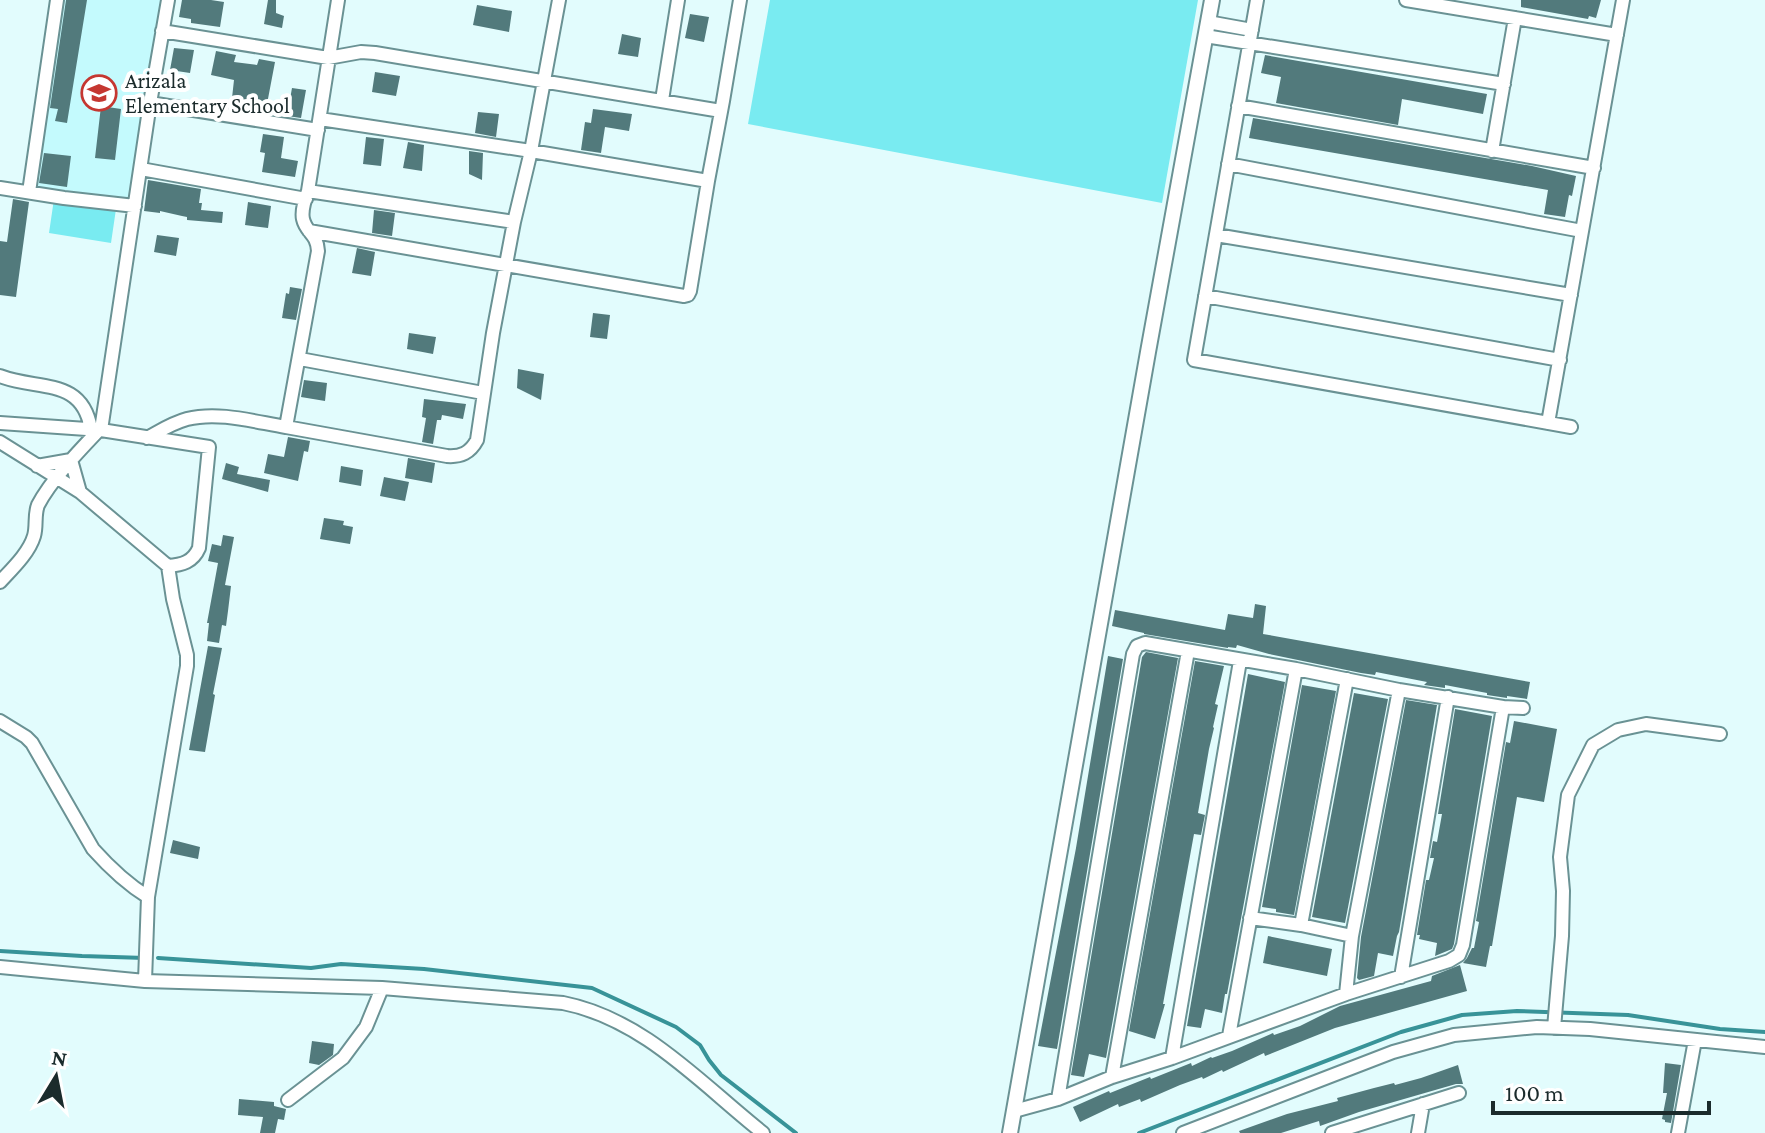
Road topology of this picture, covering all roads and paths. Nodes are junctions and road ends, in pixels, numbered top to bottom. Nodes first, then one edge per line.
1 (57, 0) edge
2 (168, 0) edge
3 (338, 0) edge
4 (559, 0) edge
5 (678, 0) edge
6 (740, 0) edge
7 (1212, 0) edge
8 (1257, 0) edge
9 (1406, 0) edge
10 (1623, 0) edge
11 (1515, 18) junction
12 (1207, 29) junction
13 (162, 31) junction
14 (1617, 35) junction
15 (1251, 37) junction
16 (328, 58) junction
17 (543, 80) junction
18 (1504, 84) junction
19 (662, 100) junction
20 (150, 103) junction
21 (1238, 106) junction
22 (721, 111) junction
23 (319, 125) junction
24 (531, 151) junction
25 (1492, 151) junction
26 (1228, 164) junction
27 (1594, 168) junction
28 (141, 169) junction
29 (708, 181) junction
30 (0, 188) edge
31 (29, 192) junction
32 (307, 195) junction
33 (135, 206) junction
34 (514, 222) junction
35 (309, 231) junction
36 (1582, 231) junction
37 (1216, 235) junction
38 (507, 265) junction
39 (1571, 295) junction
40 (1205, 296) junction
41 (300, 359) junction
42 (1560, 360) junction
43 (0, 376) edge
44 (483, 393) junction
45 (0, 423) edge
46 (1548, 423) junction
47 (286, 427) junction
48 (1571, 427) dead end
49 (97, 430) junction
50 (147, 438) junction
51 (0, 442) edge
52 (71, 460) junction
53 (37, 466) junction
54 (57, 479) junction
55 (80, 492) junction
56 (168, 566) junction
57 (0, 582) edge
58 (1188, 651) junction
59 (1240, 661) junction
60 (1296, 669) junction
61 (1347, 679) junction
62 (1399, 690) junction
63 (1448, 697) junction
64 (1503, 707) junction
65 (1523, 708) dead end
66 (0, 721) edge
67 (1720, 734) dead end
68 (148, 897) junction
69 (1250, 918) junction
70 (1301, 925) junction
71 (1352, 936) junction
72 (0, 967) edge
73 (145, 969) junction
74 (1401, 977) junction
75 (382, 988) junction
76 (1346, 994) junction
77 (1554, 1028) junction
78 (1229, 1036) junction
79 (1695, 1040) junction
80 (1765, 1047) edge
81 (1172, 1058) junction
82 (1112, 1077) junction
83 (1459, 1093) dead end
84 (1058, 1099) junction
85 (288, 1100) dead end
86 (1423, 1104) junction
87 (1014, 1111) junction
88 (1351, 1130) edge
89 (763, 1133) edge
90 (1010, 1133) edge
91 (1183, 1133) edge
92 (1332, 1133) edge
93 (1418, 1133) edge
94 (1678, 1133) edge

1 - 31 street
2 - 13 street
3 - 16 street
4 - 17 street
5 - 19 street
6 - 22 street
7 - 12 street
8 - 15 street
9 - 11 street
10 - 14 street
11 - 14 street
11 - 18 street
12 - 15 street
12 - 87 street
13 - 16 street
13 - 20 street
14 - 27 street
15 - 18 street
15 - 21 street
16 - 17 street
16 - 23 street
17 - 19 street
17 - 24 street
18 - 25 street
19 - 22 street
20 - 23 street
20 - 28 street
21 - 25 street
21 - 26 street
22 - 29 street
23 - 24 street
23 - 32 street
24 - 29 street
24 - 34 street
25 - 27 street
26 - 36 street
26 - 37 street
27 - 36 street
28 - 32 street
28 - 33 street
29 - 38 street
30 - 31 street
31 - 33 street
32 - 34 street
32 - 35 street
33 - 49 street
34 - 38 street
35 - 38 street
35 - 41 street
36 - 39 street
37 - 39 street
37 - 40 street
38 - 44 street
39 - 42 street
40 - 42 street
40 - 46 street
41 - 44 street
41 - 47 street
42 - 46 street
43 - 49 street
44 - 47 street
45 - 49 street
46 - 48 street
47 - 50 street
49 - 50 street
49 - 52 street
50 - 56 street
51 - 53 street
52 - 53 street
52 - 54 street
52 - 55 street
53 - 54 street
54 - 55 street
54 - 57 street
55 - 56 street
56 - 68 street
58 - 59 street
58 - 82 street
58 - 84 street
59 - 60 street
59 - 81 street
60 - 61 street
60 - 69 street
61 - 62 street
61 - 70 street
62 - 63 street
62 - 71 street
63 - 64 street
63 - 74 street
64 - 65 street
64 - 74 street
66 - 68 street
67 - 77 street
68 - 73 street
69 - 70 street
69 - 78 street
70 - 71 street
71 - 76 street
72 - 73 street
73 - 75 street
74 - 76 street
75 - 85 street
75 - 89 street
76 - 78 street
77 - 79 street
77 - 91 street
78 - 81 street
79 - 80 street
79 - 94 street
81 - 82 street
82 - 84 street
83 - 86 street
84 - 87 street
86 - 88 street
86 - 93 street
87 - 90 street
88 - 92 street

